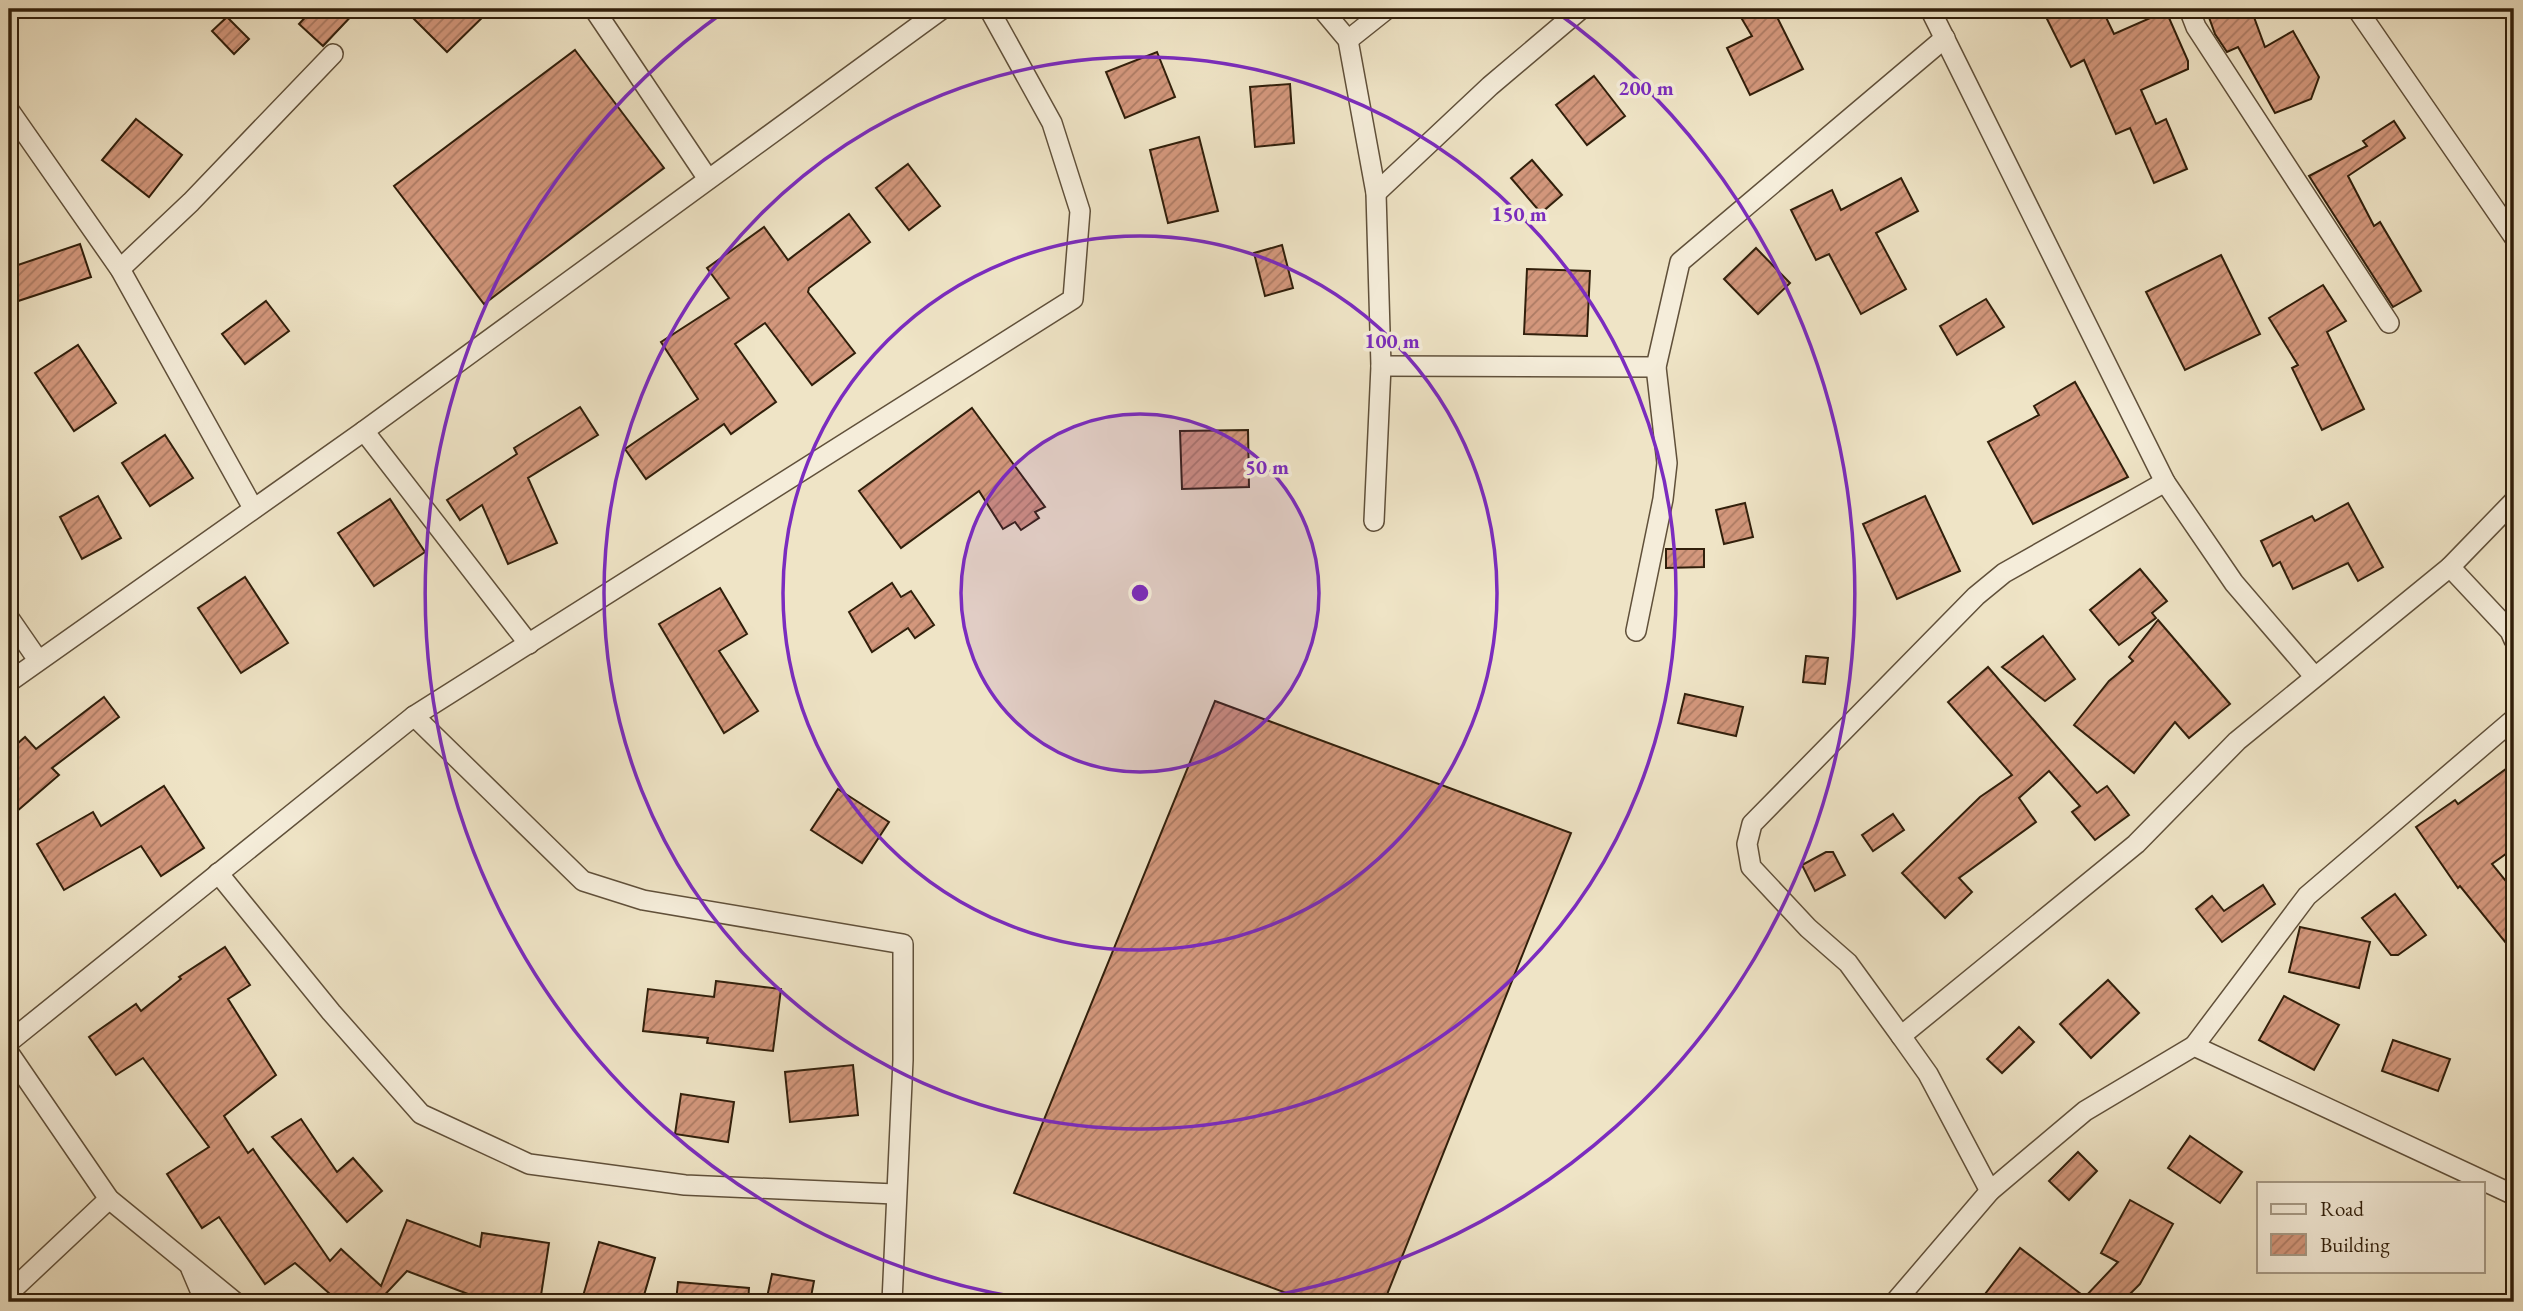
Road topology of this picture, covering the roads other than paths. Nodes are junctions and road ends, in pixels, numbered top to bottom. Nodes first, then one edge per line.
1 (594, 9) edge
2 (942, 9) edge
3 (989, 9) edge
4 (1322, 9) edge
5 (1387, 9) edge
6 (1581, 9) edge
7 (1930, 9) edge
8 (2189, 9) edge
9 (2357, 9) edge
10 (1945, 38) junction
11 (1348, 40) junction
12 (333, 54) dead end
13 (9, 110) edge
14 (708, 179) junction
15 (1376, 192) junction
16 (2514, 237) edge
17 (120, 269) junction
18 (2389, 323) dead end
19 (1381, 366) junction
20 (1656, 367) junction
21 (364, 430) junction
22 (2165, 482) junction
23 (2514, 501) edge
24 (253, 508) junction
25 (1374, 521) dead end
26 (2450, 567) junction
27 (9, 618) edge
28 (1636, 631) dead end
29 (2514, 640) edge
30 (528, 645) junction
31 (38, 660) junction
32 (2314, 676) junction
33 (9, 682) edge
34 (414, 716) junction
35 (2514, 719) edge
36 (218, 873) junction
37 (1901, 1036) junction
38 (9, 1042) edge
39 (2194, 1046) junction
40 (9, 1053) edge
41 (1990, 1191) junction
42 (895, 1194) junction
43 (2514, 1195) edge
44 (109, 1199) junction
45 (189, 1265) junction
46 (9, 1293) edge
47 (205, 1302) edge
48 (235, 1302) edge
49 (892, 1302) edge
50 (1895, 1302) edge

1 - 14 street
2 - 14 street
3 - 30 street
4 - 11 street
5 - 11 street
6 - 15 street
7 - 10 street
8 - 18 street
9 - 16 street
10 - 20 street
10 - 22 street
11 - 15 street
12 - 17 street
13 - 17 street
14 - 21 street
15 - 19 street
17 - 24 street
19 - 20 street
19 - 25 street
20 - 28 street
21 - 24 street
21 - 30 street
22 - 32 street
22 - 37 street
23 - 26 street
24 - 31 street
26 - 29 street
26 - 32 street
27 - 31 street
30 - 34 street
31 - 33 street
32 - 37 street
34 - 36 street
34 - 42 street
35 - 39 street
36 - 38 street
36 - 42 street
37 - 41 street
39 - 41 street
39 - 43 street
40 - 44 street
41 - 50 street
42 - 49 street
44 - 45 street
44 - 46 street
45 - 47 street
45 - 48 street

